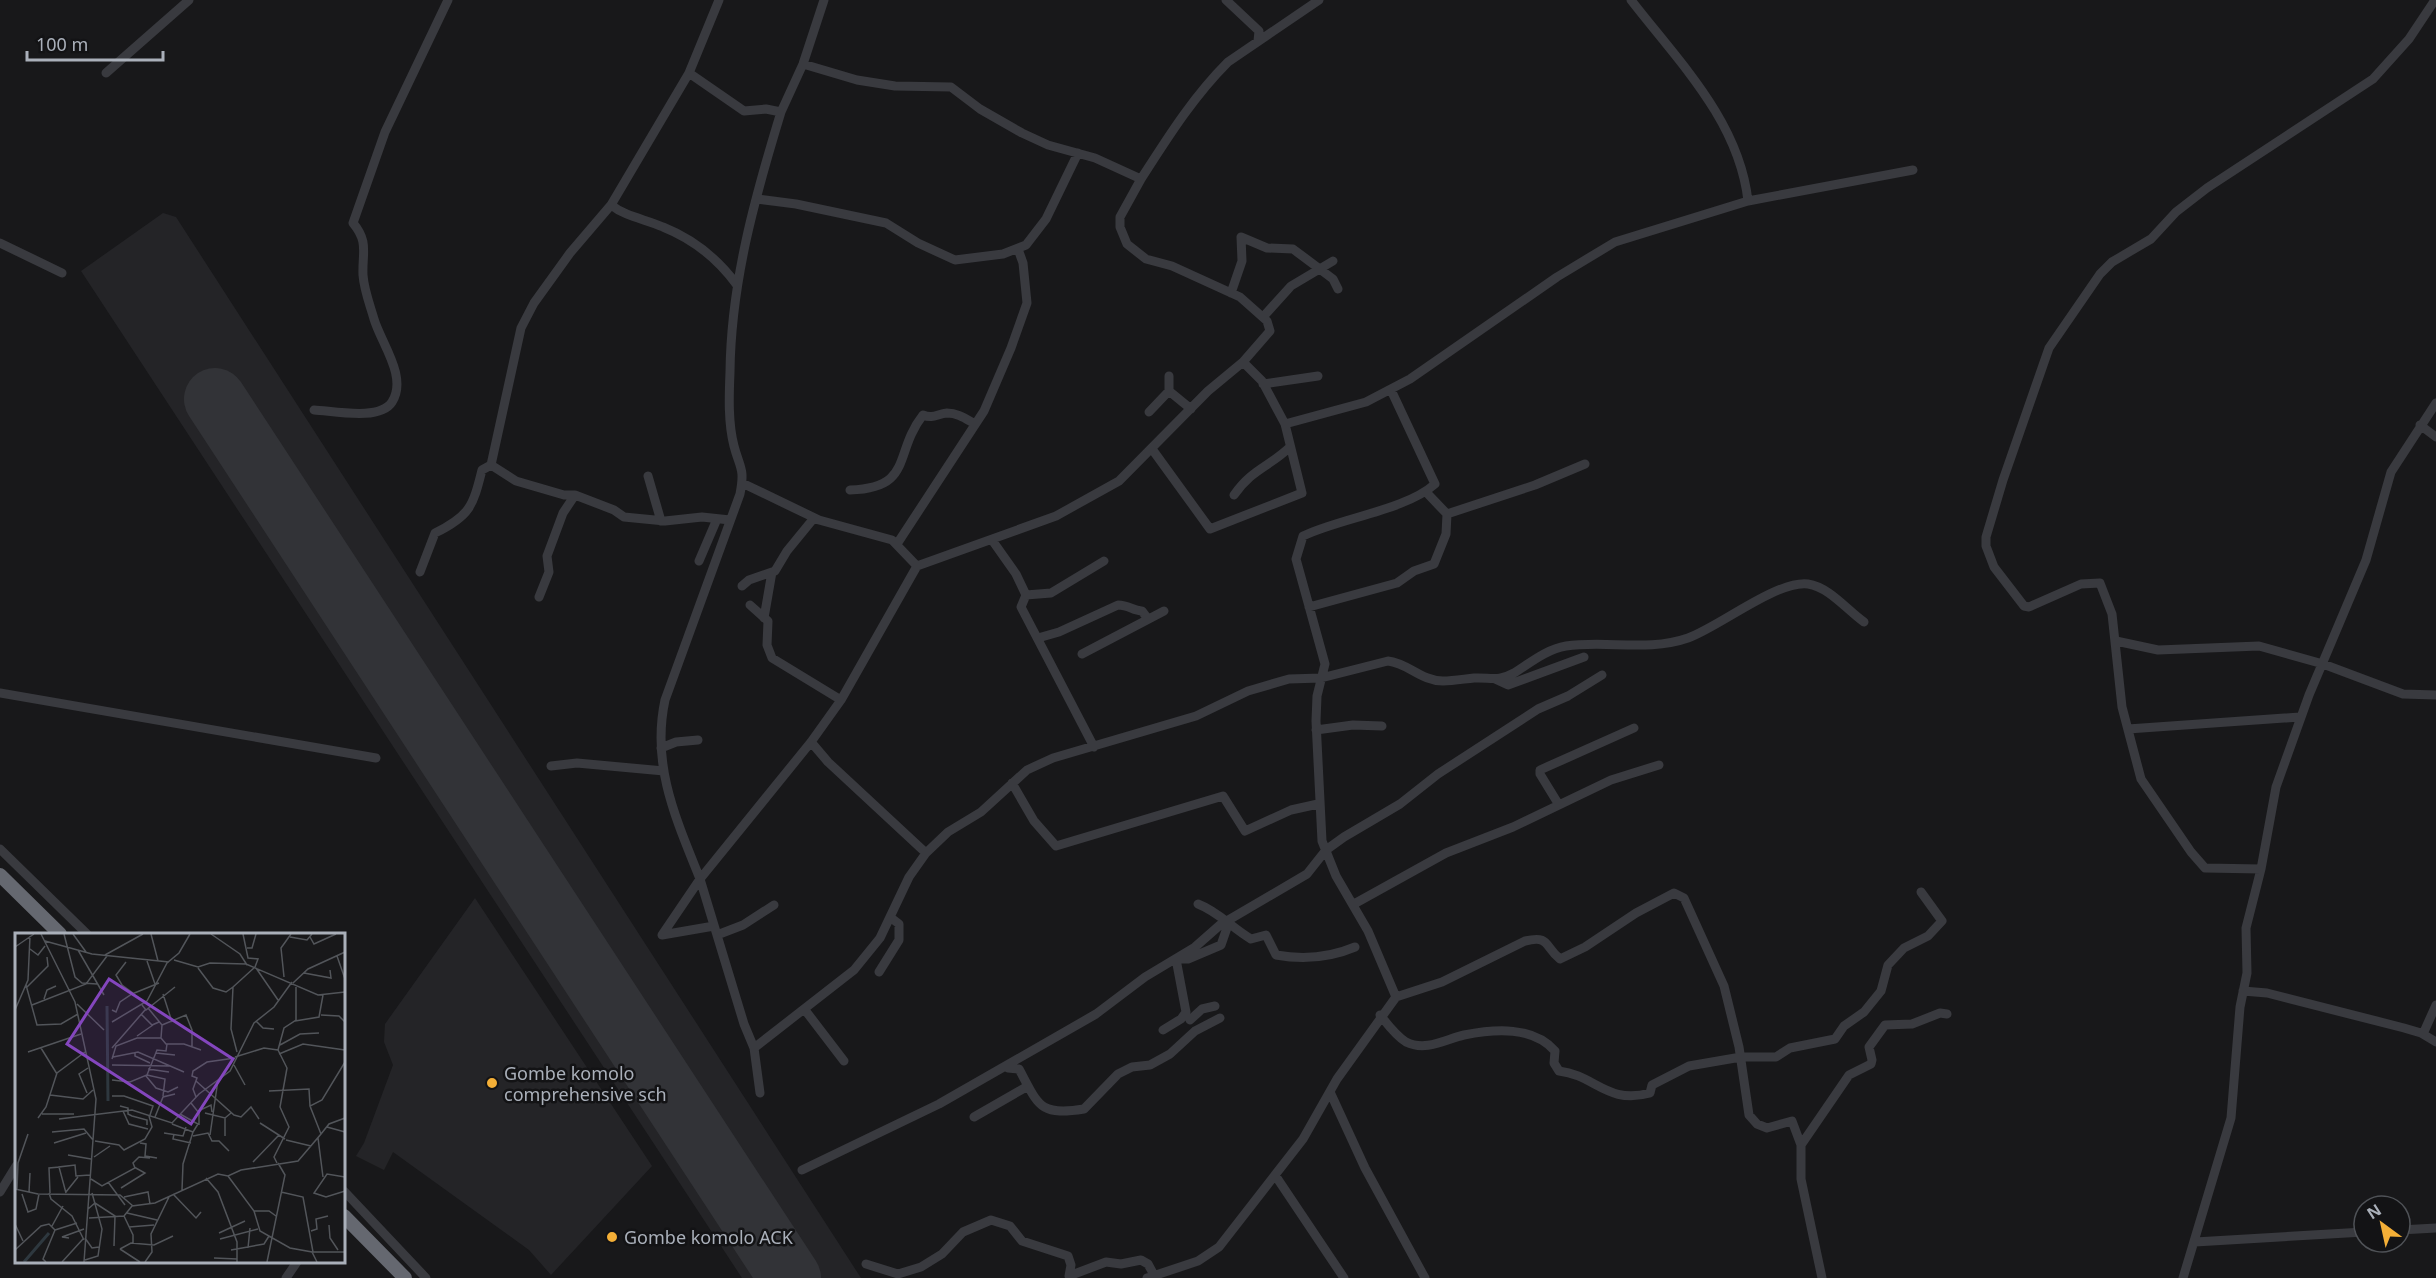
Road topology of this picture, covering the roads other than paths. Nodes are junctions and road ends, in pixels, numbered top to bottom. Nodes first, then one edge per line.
1 (189, 0) edge
2 (448, 0) edge
3 (720, 0) edge
4 (824, 0) edge
5 (1226, 0) edge
6 (1319, 0) edge
7 (1631, 0) edge
8 (2435, 0) edge
9 (1258, 41) junction
10 (802, 64) junction
11 (106, 73) dead end
12 (689, 73) junction
13 (781, 112) junction
14 (1078, 153) junction
15 (1913, 170) dead end
16 (1141, 179) junction
17 (757, 199) junction
18 (1748, 201) junction
19 (611, 205) junction
20 (0, 243) edge
21 (1018, 249) junction
22 (1333, 261) dead end
23 (1319, 269) junction
24 (62, 273) dead end
25 (737, 285) junction
26 (1338, 289) dead end
27 (1231, 293) junction
28 (1263, 317) junction
29 (1243, 362) junction
30 (1169, 376) dead end
31 (1318, 376) dead end
32 (1263, 384) junction
33 (1390, 390) junction
34 (1169, 391) junction
35 (2436, 403) edge
36 (1191, 409) junction
37 (314, 410) dead end
38 (1149, 412) dead end
39 (975, 424) junction
40 (1285, 424) junction
41 (2420, 425) junction
42 (2436, 437) edge
43 (1290, 447) junction
44 (1152, 449) junction
45 (1585, 464) dead end
46 (491, 465) junction
47 (648, 476) dead end
48 (742, 483) junction
49 (850, 490) dead end
50 (1426, 492) junction
51 (574, 495) junction
52 (1234, 495) dead end
53 (1447, 514) junction
54 (814, 518) junction
55 (717, 519) junction
56 (730, 520) junction
57 (661, 521) junction
58 (992, 540) junction
59 (897, 544) junction
60 (699, 561) dead end
61 (1104, 561) dead end
62 (917, 566) junction
63 (420, 572) dead end
64 (772, 572) junction
65 (742, 586) dead end
66 (1026, 595) junction
67 (539, 597) dead end
68 (750, 605) dead end
69 (1310, 607) junction
70 (1164, 611) dead end
71 (765, 618) junction
72 (1148, 619) junction
73 (1864, 622) dead end
74 (1038, 638) junction
75 (2116, 641) junction
76 (1082, 654) dead end
77 (1584, 657) dead end
78 (2323, 664) junction
79 (1602, 675) dead end
80 (1321, 678) junction
81 (1495, 679) junction
82 (0, 693) edge
83 (2436, 695) edge
84 (841, 700) junction
85 (2300, 717) junction
86 (1382, 726) dead end
87 (1634, 728) dead end
88 (2128, 729) junction
89 (1316, 730) junction
90 (698, 740) dead end
91 (811, 742) junction
92 (1094, 747) junction
93 (661, 748) junction
94 (376, 758) dead end
95 (1659, 765) dead end
96 (551, 766) dead end
97 (664, 771) junction
98 (1012, 783) junction
99 (1318, 804) junction
100 (1559, 805) junction
101 (0, 849) edge
102 (1326, 850) junction
103 (926, 854) junction
104 (2261, 869) junction
105 (0, 875) edge
106 (700, 879) junction
107 (1921, 892) dead end
108 (1198, 904) dead end
109 (1354, 904) junction
110 (774, 905) dead end
111 (890, 916) junction
112 (1228, 921) junction
113 (715, 931) junction
114 (59, 933) edge
115 (86, 933) edge
116 (1355, 947) dead end
117 (1176, 959) junction
118 (879, 972) dead end
119 (2243, 990) junction
120 (1396, 997) junction
121 (2436, 1005) edge
122 (1215, 1006) dead end
123 (805, 1010) junction
124 (1947, 1014) dead end
125 (1188, 1016) junction
126 (1380, 1016) junction
127 (1220, 1018) dead end
128 (1163, 1030) dead end
129 (1195, 1031) junction
130 (2423, 1034) junction
131 (2436, 1042) edge
132 (754, 1048) junction
133 (1741, 1057) junction
134 (844, 1061) dead end
135 (1001, 1070) junction
136 (1028, 1086) junction
137 (1330, 1092) junction
138 (759, 1093) dead end
139 (974, 1117) dead end
140 (1801, 1145) junction
141 (15, 1168) edge
142 (802, 1170) dead end
143 (1275, 1175) junction
144 (0, 1192) edge
145 (345, 1192) edge
146 (345, 1217) edge
147 (2436, 1228) edge
148 (2412, 1229) edge
149 (2352, 1233) edge
150 (2195, 1242) junction
151 (296, 1263) edge
152 (866, 1264) dead end
153 (1150, 1277) edge
154 (286, 1278) edge
155 (405, 1278) edge
156 (426, 1278) edge
157 (1344, 1278) edge
158 (1425, 1278) edge
159 (1822, 1278) edge
160 (2183, 1278) edge

1 - 11 street
2 - 37 street
3 - 12 street
4 - 10 street
5 - 9 street
6 - 9 street
7 - 18 street
8 - 75 street
9 - 16 street
10 - 13 street
10 - 14 street
12 - 13 street
12 - 19 street
13 - 17 street
14 - 16 street
14 - 21 street
15 - 18 street
16 - 27 street
17 - 21 street
17 - 25 street
18 - 33 street
19 - 25 street
19 - 46 street
20 - 24 street
21 - 39 street
22 - 23 street
23 - 26 street
23 - 27 street
23 - 28 street
25 - 48 street
27 - 28 street
28 - 29 street
29 - 32 street
29 - 36 street
30 - 34 street
31 - 32 street
32 - 40 street
33 - 40 street
33 - 50 street
34 - 36 street
34 - 38 street
35 - 41 street
36 - 44 street
39 - 49 street
39 - 59 street
40 - 43 street
41 - 42 street
41 - 78 street
43 - 44 street
43 - 52 street
44 - 58 street
45 - 53 street
46 - 51 street
46 - 63 street
47 - 57 street
48 - 54 street
48 - 56 street
50 - 53 street
50 - 69 street
51 - 57 street
51 - 67 street
53 - 69 street
54 - 59 street
54 - 64 street
55 - 56 street
55 - 57 street
55 - 60 street
56 - 93 street
58 - 62 street
58 - 66 street
59 - 62 street
61 - 66 street
62 - 84 street
64 - 65 street
64 - 71 street
66 - 74 street
68 - 71 street
69 - 80 street
70 - 72 street
71 - 84 street
72 - 74 street
72 - 76 street
73 - 81 street
74 - 92 street
75 - 78 street
75 - 88 street
77 - 81 street
78 - 83 street
78 - 85 street
79 - 102 street
80 - 81 street
80 - 89 street
80 - 92 street
82 - 94 street
84 - 91 street
85 - 88 street
85 - 104 street
86 - 89 street
87 - 100 street
88 - 104 street
89 - 99 street
90 - 93 street
91 - 103 street
91 - 106 street
92 - 98 street
93 - 97 street
95 - 100 street
96 - 97 street
97 - 106 street
98 - 99 street
98 - 103 street
99 - 102 street
100 - 109 street
101 - 115 street
102 - 109 street
102 - 112 street
103 - 111 street
104 - 119 street
105 - 114 highway
106 - 113 street
106 - 113 street
107 - 133 street
108 - 112 street
109 - 120 street
110 - 113 street
111 - 118 street
111 - 123 street
112 - 116 street
112 - 117 street
112 - 117 street
113 - 132 street
117 - 125 street
117 - 135 street
119 - 130 street
119 - 150 street
120 - 126 street
120 - 133 street
121 - 130 street
122 - 125 street
123 - 132 street
123 - 134 street
124 - 140 street
125 - 128 street
125 - 129 street
126 - 133 street
126 - 137 street
127 - 129 street
129 - 136 street
130 - 131 street
132 - 138 street
133 - 140 street
135 - 136 street
135 - 142 street
136 - 139 street
137 - 143 street
137 - 158 street
140 - 159 street
141 - 144 street
143 - 153 street
143 - 157 street
145 - 156 street
146 - 155 highway
147 - 148 street
149 - 150 street
150 - 160 street
151 - 154 street
152 - 153 street

